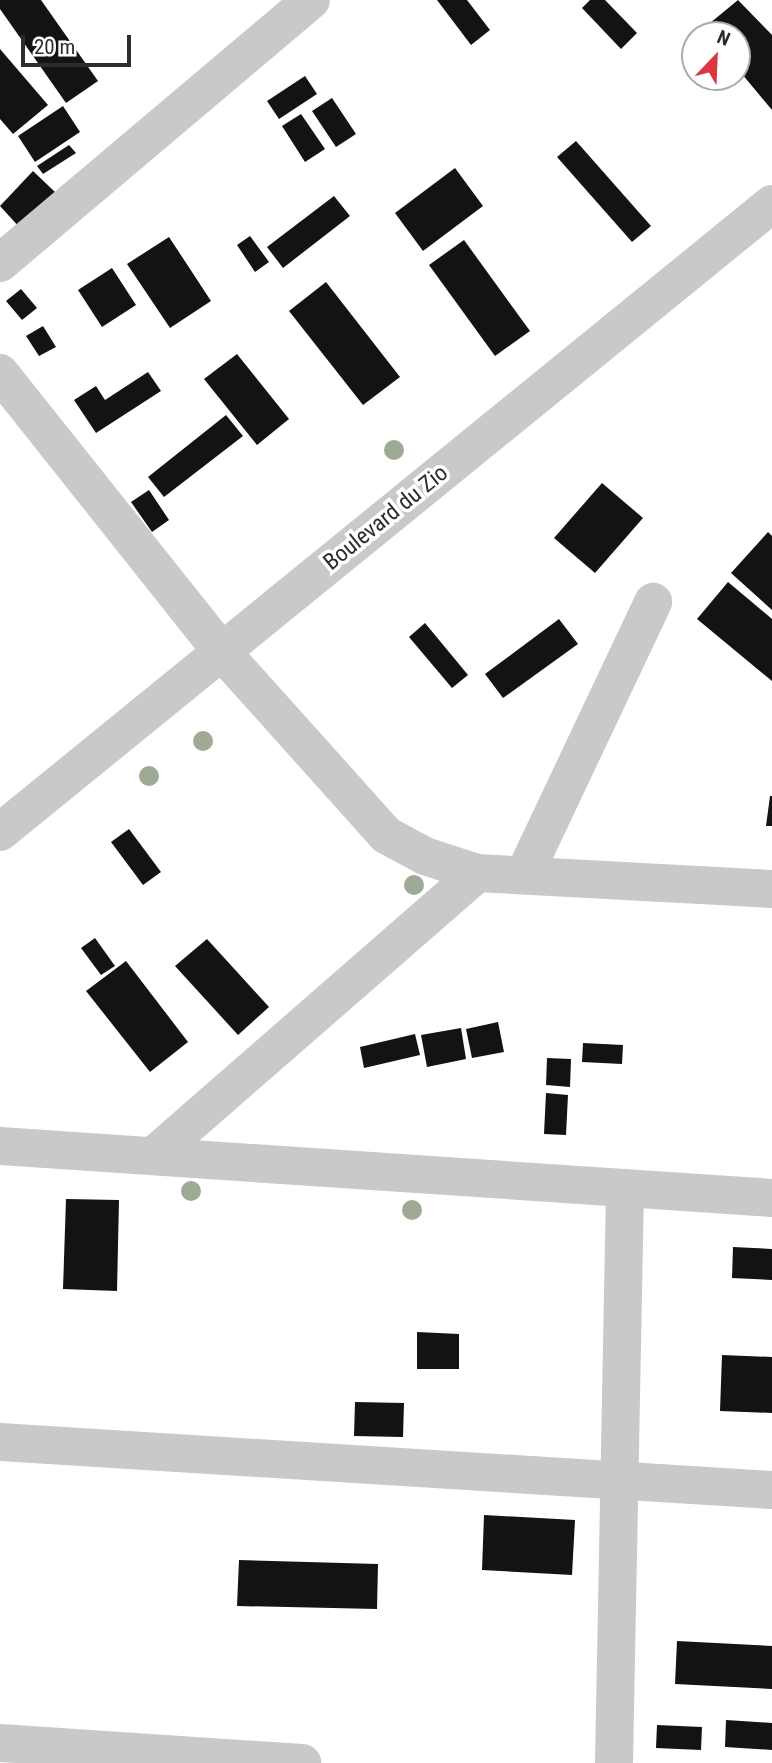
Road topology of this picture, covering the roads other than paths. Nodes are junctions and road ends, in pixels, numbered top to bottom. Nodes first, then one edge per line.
1 (311, 0) edge
2 (772, 204) edge
3 (0, 263) edge
4 (0, 373) edge
5 (653, 602) dead end
6 (222, 652) junction
7 (0, 832) edge
8 (477, 873) junction
9 (526, 873) junction
10 (772, 889) edge
11 (0, 1146) edge
12 (153, 1156) junction
13 (625, 1188) junction
14 (772, 1198) edge
15 (0, 1442) edge
16 (620, 1483) junction
17 (772, 1490) edge
18 (0, 1743) edge
19 (302, 1763) edge
20 (614, 1763) edge

1 - 3 street
2 - 6 street, Boulevard du Zio
4 - 6 street
5 - 9 street
6 - 7 street, Boulevard du Zio
6 - 8 street
8 - 9 street
8 - 12 street
9 - 10 street
11 - 12 street
12 - 13 street
13 - 14 street
13 - 16 street
15 - 16 street
16 - 17 street
16 - 20 street
18 - 19 street

